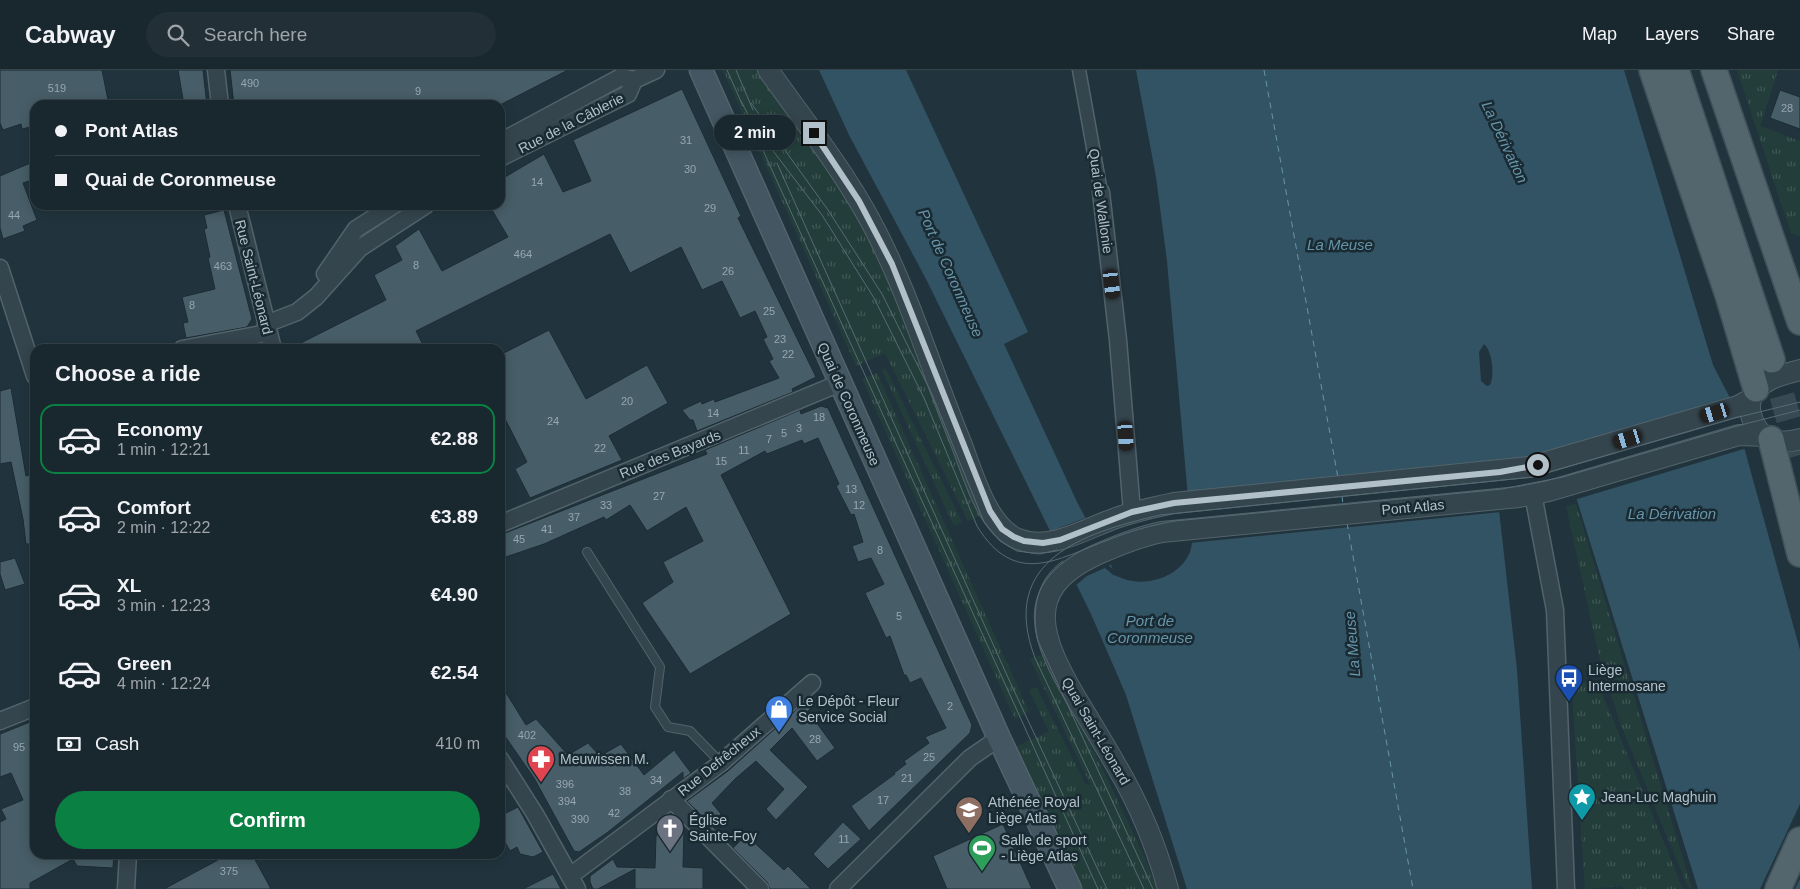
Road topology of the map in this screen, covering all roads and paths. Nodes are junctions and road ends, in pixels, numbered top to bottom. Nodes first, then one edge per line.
1 (216, 70) edge
2 (656, 70) edge
3 (701, 70) edge
4 (768, 70) edge
5 (1079, 70) edge
6 (1652, 70) edge
7 (1676, 70) edge
8 (1691, 70) edge
9 (1714, 70) edge
10 (634, 80) junction
11 (219, 100) edge
12 (505, 139) edge
13 (505, 156) edge
14 (1101, 192) joint
15 (238, 210) edge
16 (386, 210) edge
17 (418, 210) edge
18 (0, 268) edge
19 (316, 296) junction
20 (1800, 322) edge
21 (267, 328) junction
22 (202, 344) edge
23 (272, 344) edge
24 (30, 361) edge
25 (1785, 361) edge
26 (840, 383) junction
27 (1748, 398) junction
28 (1760, 437) junction
29 (1800, 439) edge
30 (1533, 494) junction
31 (1132, 512) junction
32 (505, 522) edge
33 (587, 552) dead end
34 (1800, 554) edge
35 (1063, 575) joint
36 (812, 683) dead end
37 (30, 709) edge
38 (0, 721) edge
39 (999, 738) junction
40 (721, 763) junction
41 (505, 767) edge
42 (671, 800) junction
43 (1800, 840) edge
44 (128, 859) edge
45 (573, 882) edge
46 (126, 889) edge
47 (760, 889) edge
48 (838, 889) edge
49 (1070, 889) edge
50 (1168, 889) edge
51 (1566, 889) edge
52 (1778, 889) edge

1 - 11 street
2 - 10 street, Rue de la Câblerie
3 - 26 main road, Quai de Coronmeuse
4 - 31 street, Pont Atlas
5 - 14 street, Quai de Wallonie
6 - 27 main road
7 - 25 main road
8 - 25 main road
9 - 20 main road
10 - 12 street, Rue de la Câblerie
10 - 13 street, Rue de la Câblerie
14 - 31 street, Quai de Wallonie
15 - 21 street, Rue Saint-Léonard
16 - 19 street
17 - 19 street
18 - 24 street
19 - 21 street
21 - 22 street
21 - 23 street, Rue Saint-Léonard
25 - 27 street, Pont Atlas
26 - 32 street, Rue des Bayards
26 - 39 main road, Quai de Coronmeuse
27 - 28 street
27 - 31 street, Pont Atlas
28 - 29 street, Pont Atlas
28 - 30 street, Pont Atlas
28 - 34 main road
30 - 35 street, Pont Atlas
30 - 51 street
33 - 40 lane
35 - 50 street, Quai Saint-Léonard
36 - 40 street, Rue Defrêcheux
37 - 38 street
39 - 48 street
39 - 49 main road
40 - 42 street, Rue Defrêcheux
41 - 45 street
42 - 45 street, Rue Defrêcheux
42 - 47 street, Rue Defrêcheux
43 - 52 main road
44 - 46 street

